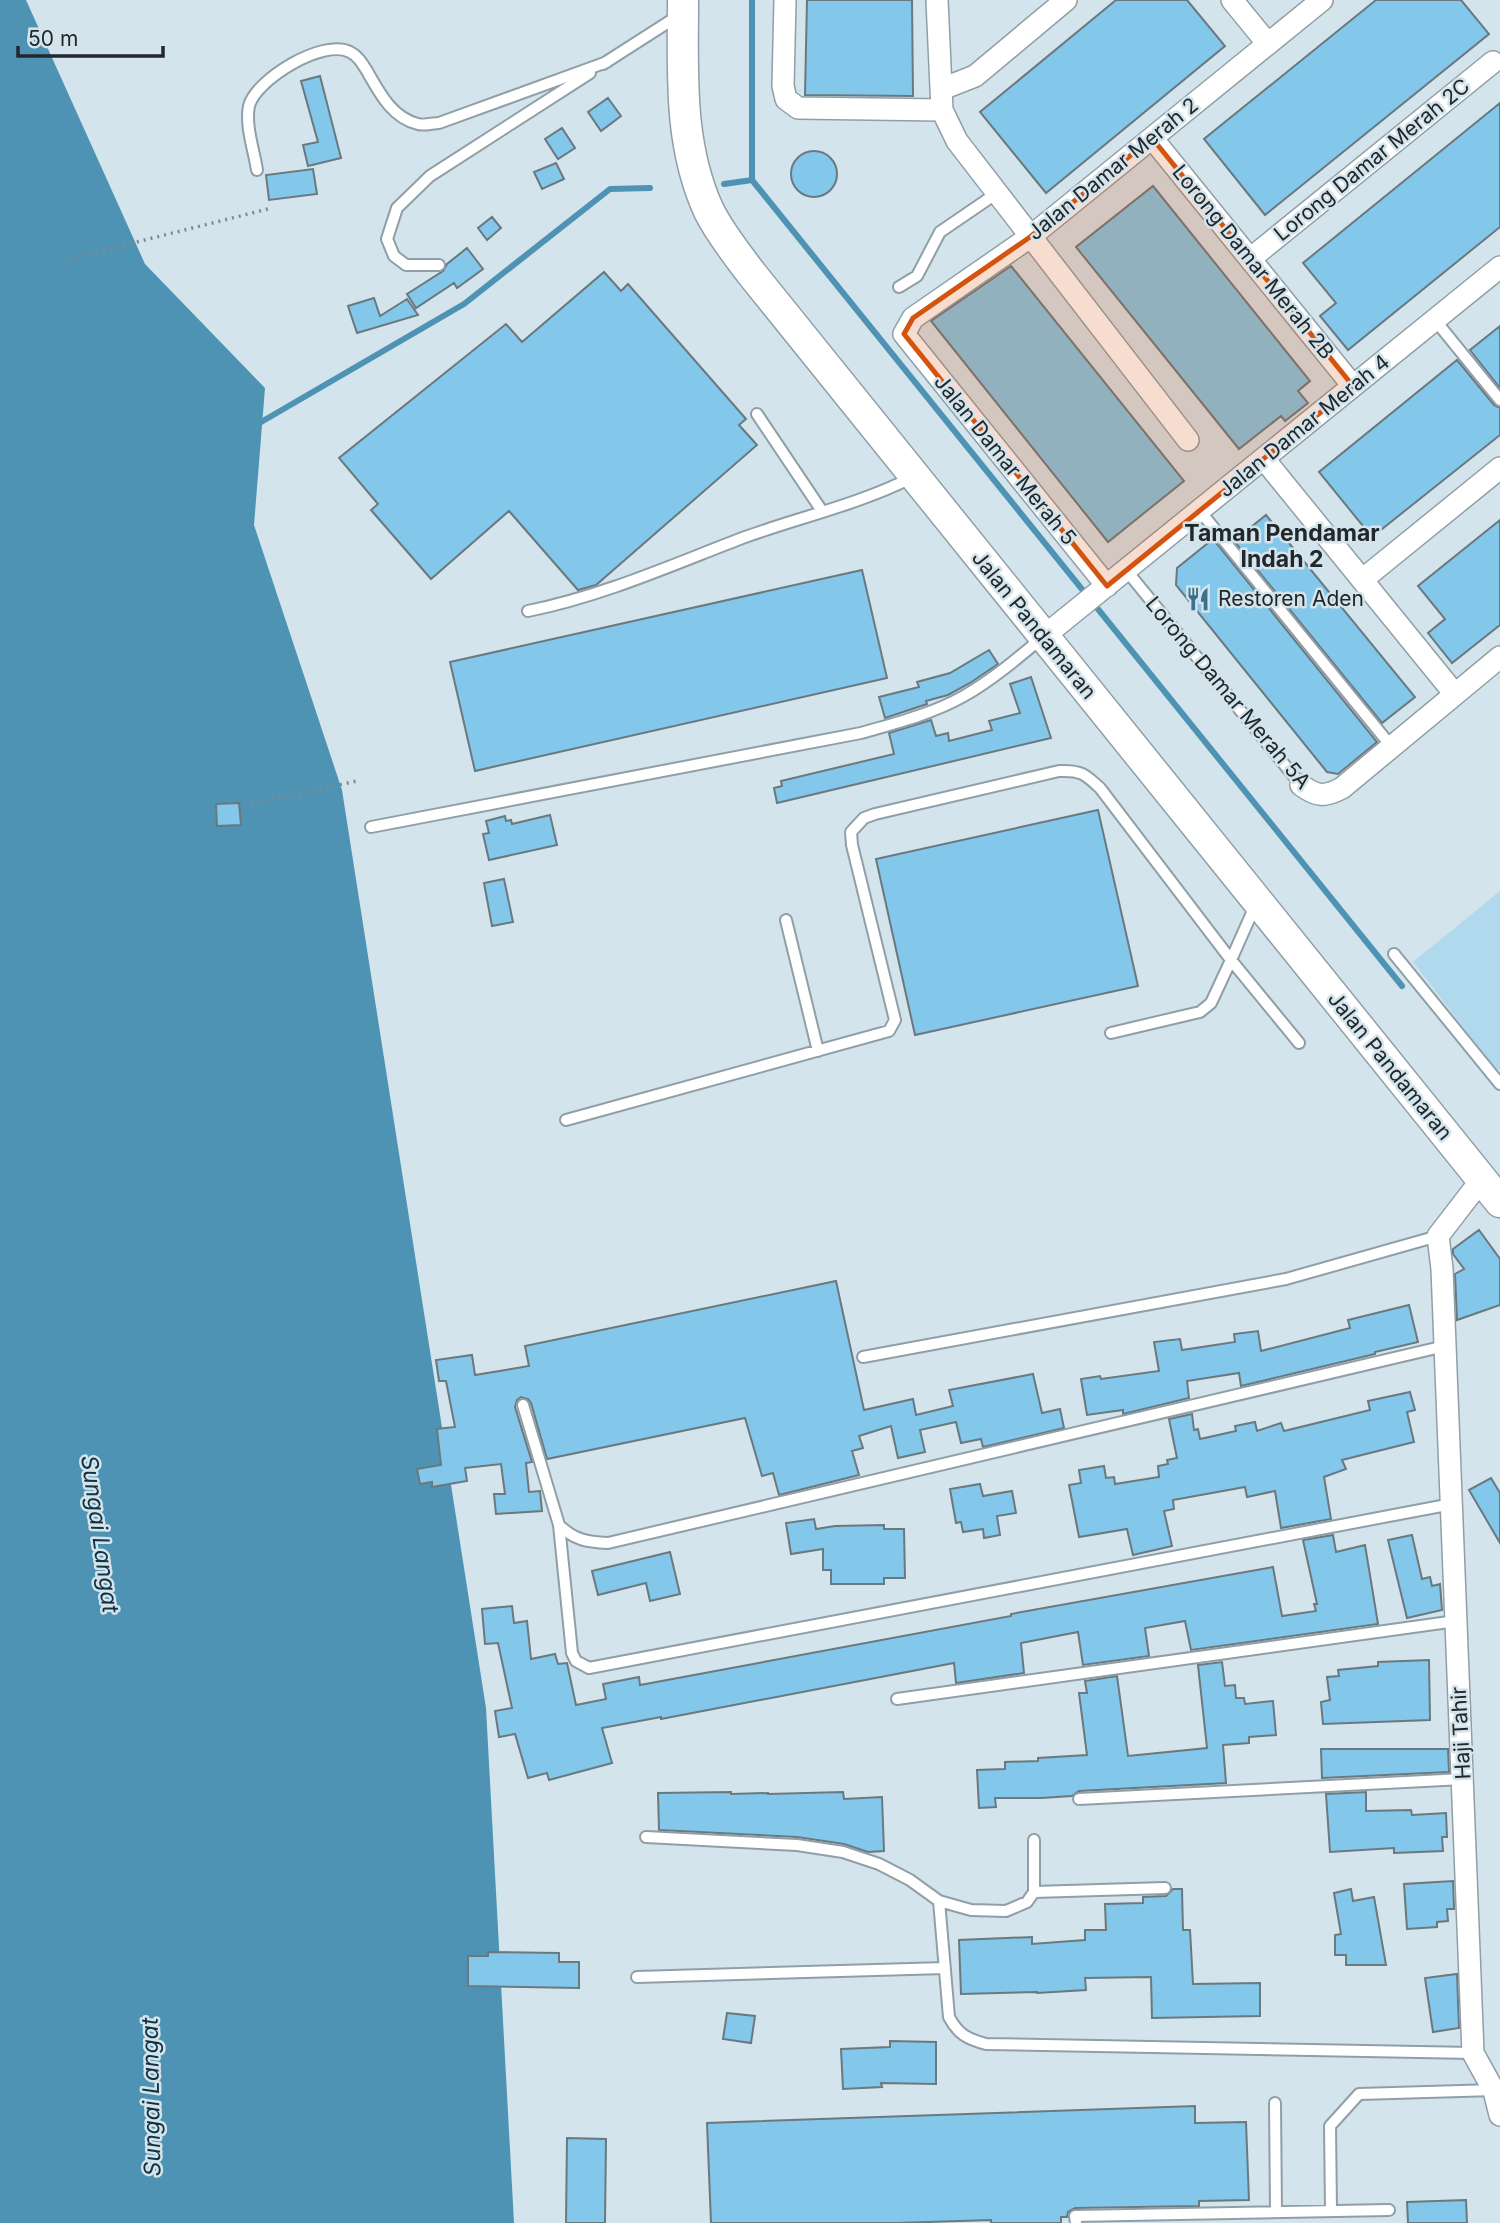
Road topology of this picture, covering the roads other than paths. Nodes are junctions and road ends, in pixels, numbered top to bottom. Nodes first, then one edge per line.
1 (785, 0) edge
2 (937, 0) edge
3 (1066, 0) edge
4 (1232, 0) edge
5 (1322, 0) edge
6 (683, 6) edge
7 (1268, 44) junction
8 (1493, 61) dead end
9 (607, 62) junction
10 (942, 100) junction
11 (1152, 138) junction
12 (257, 170) dead end
13 (997, 194) junction
14 (1030, 237) junction
15 (1250, 258) junction
16 (439, 265) dead end
17 (1500, 267) edge
18 (899, 287) dead end
19 (1435, 320) junction
20 (904, 334) joint
21 (1353, 386) junction
22 (1500, 400) edge
23 (757, 414) dead end
24 (1188, 440) dead end
25 (1264, 459) junction
26 (1500, 468) edge
27 (914, 476) junction
28 (822, 511) junction
29 (1200, 511) junction
30 (1126, 570) junction
31 (1362, 580) junction
32 (1095, 596) junction
33 (528, 611) dead end
34 (1043, 637) junction
35 (1500, 657) edge
36 (1454, 693) junction
37 (1391, 746) junction
38 (1301, 785) joint
39 (370, 827) dead end
40 (1257, 903) junction
41 (786, 920) dead end
42 (1394, 954) dead end
43 (1231, 960) junction
44 (1111, 1033) dead end
45 (1299, 1043) dead end
46 (818, 1051) junction
47 (1500, 1084) edge
48 (566, 1120) dead end
49 (1491, 1190) edge
50 (1438, 1236) junction
51 (1445, 1346) junction
52 (863, 1357) dead end
53 (523, 1405) dead end
54 (1452, 1504) junction
55 (559, 1525) junction
56 (1456, 1621) junction
57 (897, 1699) dead end
58 (1463, 1779) junction
59 (1079, 1799) dead end
60 (646, 1837) dead end
61 (1034, 1840) dead end
62 (1165, 1888) dead end
63 (1034, 1892) junction
64 (939, 1901) junction
65 (945, 1968) junction
66 (637, 1978) dead end
67 (1473, 2053) junction
68 (1497, 2089) edge
69 (1275, 2103) dead end
70 (1500, 2115) edge
71 (1331, 2210) junction
72 (1389, 2210) dead end
73 (1276, 2212) junction
74 (1076, 2223) edge

1 - 10 street
2 - 10 street
3 - 10 street
4 - 7 street
5 - 7 street, Jalan Damar Merah 2
6 - 9 lane
6 - 27 main road, Jalan Pandamaran
7 - 11 street, Jalan Damar Merah 2
8 - 15 street, Lorong Damar Merah 2C
9 - 12 lane
9 - 16 lane
10 - 13 street
11 - 14 street, Jalan Damar Merah 2
11 - 15 street, Lorong Damar Merah 2B
13 - 14 street
13 - 18 lane
14 - 20 street, Jalan Damar Merah 2
14 - 24 street
15 - 21 street, Lorong Damar Merah 2B
17 - 19 street, Jalan Damar Merah 4
19 - 21 street, Jalan Damar Merah 4
19 - 22 lane
20 - 32 street, Jalan Damar Merah 5
21 - 25 street, Jalan Damar Merah 4
23 - 28 lane
25 - 29 street, Jalan Damar Merah 4
25 - 31 street
26 - 31 street
27 - 28 lane
27 - 34 main road, Jalan Pandamaran
28 - 33 lane
29 - 30 street, Jalan Damar Merah 4
29 - 37 lane
30 - 32 street, Jalan Damar Merah 4
30 - 38 lane, Lorong Damar Merah 5A
31 - 36 street
32 - 34 street, Jalan Damar Merah 4
34 - 39 lane
34 - 40 main road, Jalan Pandamaran
35 - 36 street, Lorong Damar Merah 5A
36 - 37 street, Lorong Damar Merah 5A
37 - 38 street, Lorong Damar Merah 5A
40 - 43 lane
40 - 49 main road, Jalan Pandamaran
41 - 46 lane
42 - 47 lane
43 - 44 lane
43 - 45 lane
43 - 46 lane
46 - 48 lane
49 - 50 street
50 - 51 street, Haji Tahir
50 - 52 lane
51 - 54 street, Haji Tahir
51 - 55 lane
53 - 55 lane
54 - 55 lane
54 - 56 street, Haji Tahir
56 - 57 lane
56 - 58 street, Haji Tahir
58 - 59 lane
58 - 67 street, Haji Tahir
60 - 64 lane
61 - 63 lane
62 - 63 lane
63 - 64 lane
64 - 65 lane
65 - 66 lane
65 - 67 lane
67 - 68 street, Haji Tahir
68 - 70 street, Haji Tahir
68 - 71 lane
69 - 73 lane
71 - 72 lane
71 - 73 lane
73 - 74 lane

